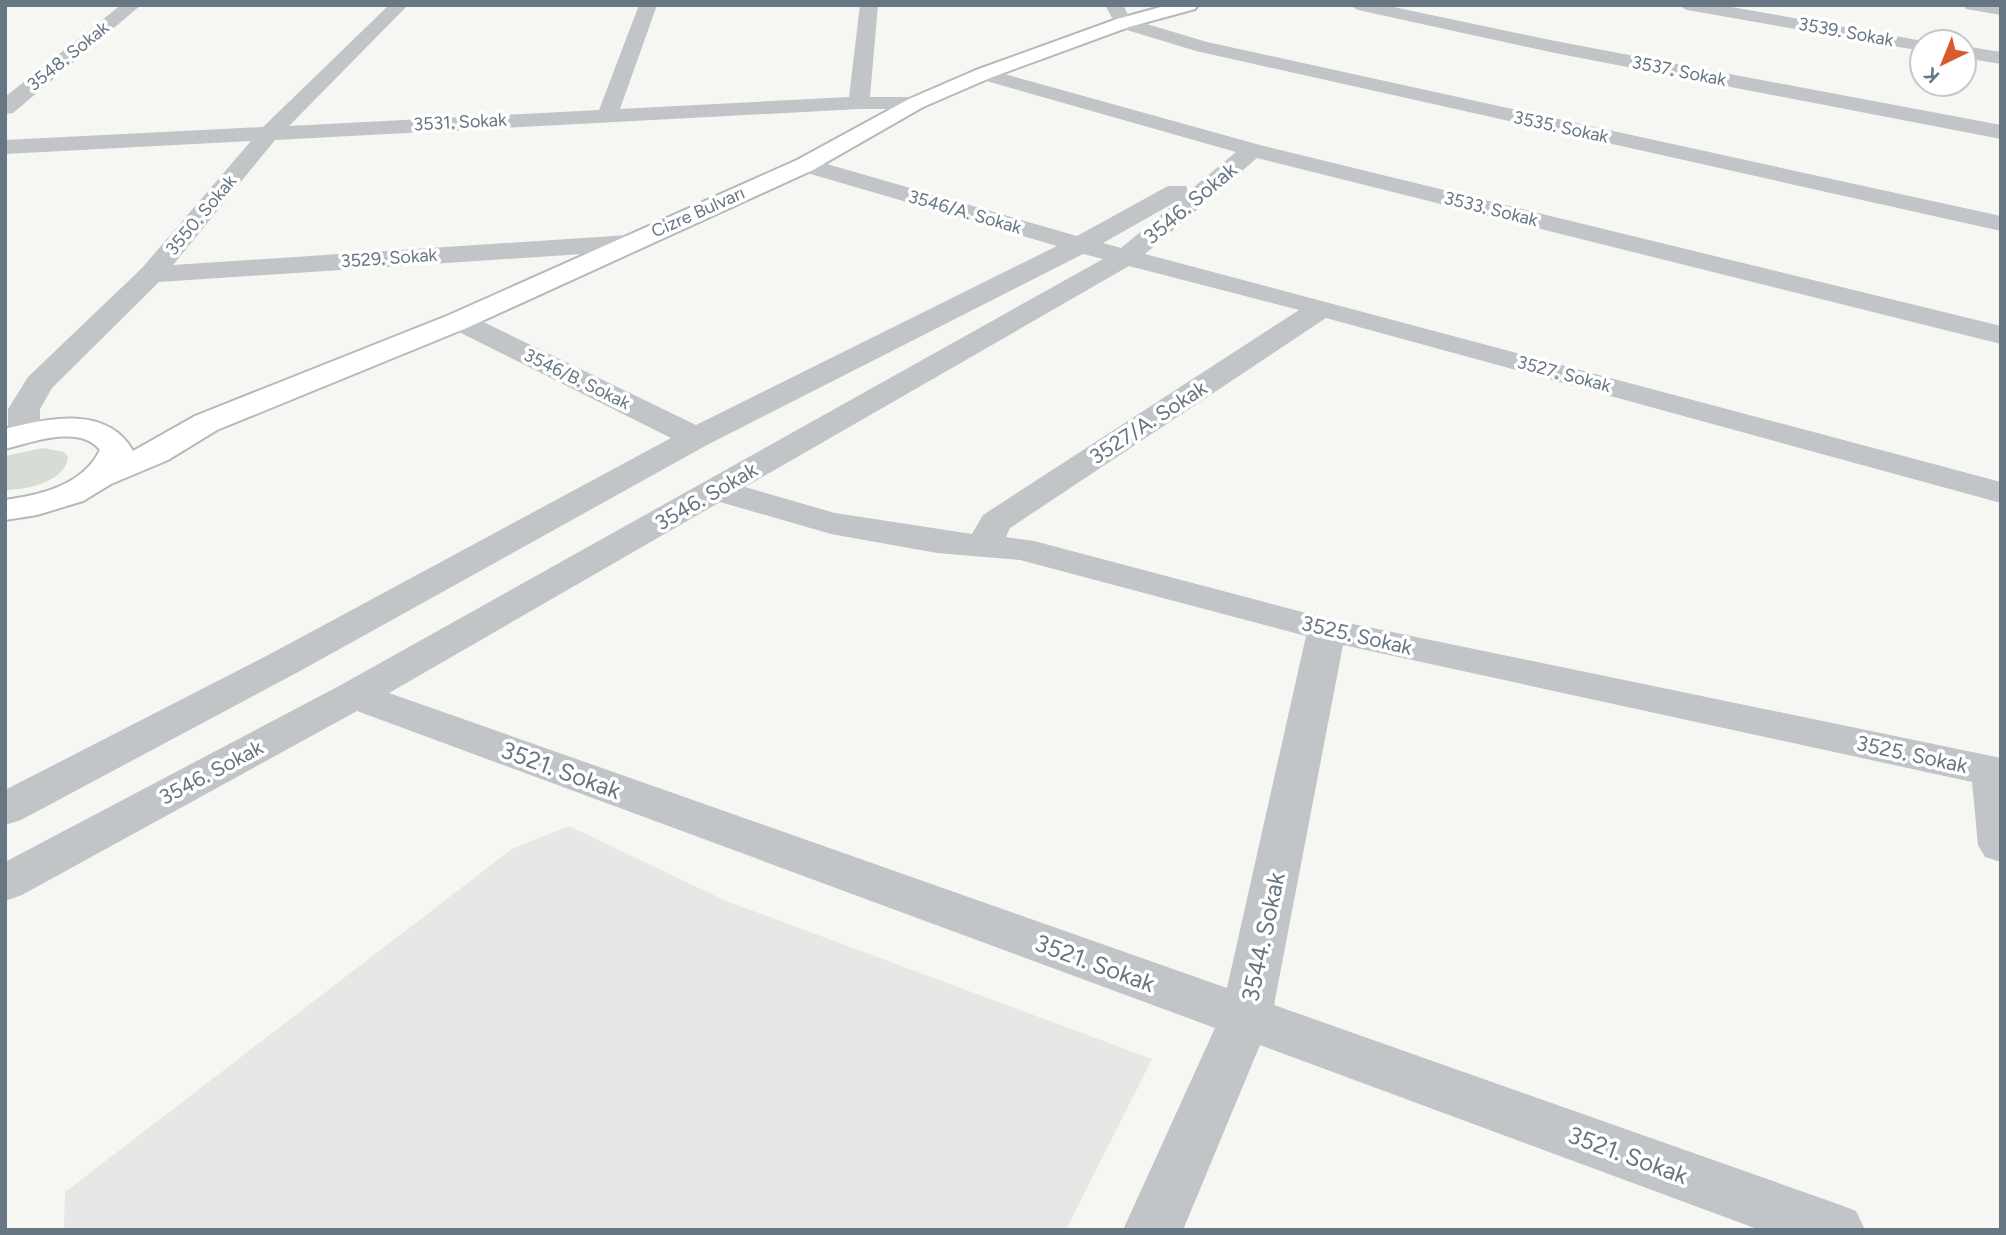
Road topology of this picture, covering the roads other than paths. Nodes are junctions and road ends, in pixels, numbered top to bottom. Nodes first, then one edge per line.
1 (132, 5) edge
2 (399, 5) edge
3 (648, 5) edge
4 (869, 5) edge
5 (1189, 5) edge
6 (1359, 5) edge
7 (1687, 5) edge
8 (1972, 5) edge
9 (2001, 10) edge
10 (1118, 14) edge
11 (1908, 43) edge
12 (1978, 54) edge
13 (2001, 58) edge
14 (983, 74) junction
15 (859, 103) junction
16 (916, 103) junction
17 (5, 108) edge
18 (607, 116) junction
19 (271, 131) junction
20 (2001, 132) edge
21 (5, 147) edge
22 (1252, 150) junction
23 (805, 165) junction
24 (2001, 224) edge
25 (628, 243) junction
26 (1080, 245) junction
27 (1126, 257) junction
28 (151, 274) junction
29 (1322, 308) junction
30 (459, 320) junction
31 (2001, 335) edge
32 (206, 423) junction
33 (98, 432) junction
34 (15, 437) edge
35 (696, 438) junction
36 (98, 477) junction
37 (717, 490) junction
38 (2001, 493) edge
39 (48, 502) junction
40 (5, 510) edge
41 (5, 525) edge
42 (984, 546) junction
43 (1327, 630) junction
44 (354, 695) junction
45 (1997, 772) edge
46 (5, 809) edge
47 (2001, 845) edge
48 (5, 883) edge
49 (1246, 1017) junction
50 (1153, 1230) edge
51 (1835, 1230) edge

1 - 17 street, 3548. Sokak
2 - 19 street, 3550. Sokak
3 - 18 street
4 - 15 street
5 - 10 main road, Cizre Bulvarı
6 - 20 street, 3537. Sokak
7 - 11 street, 3539. Sokak
8 - 9 street
10 - 14 main road, Cizre Bulvarı
10 - 24 street, 3535. Sokak
12 - 13 street
14 - 16 main road, Cizre Bulvarı
14 - 22 street, 3533. Sokak
15 - 16 street, 3531. Sokak
15 - 18 street, 3531. Sokak
16 - 23 main road, Cizre Bulvarı
18 - 19 street, 3531. Sokak
19 - 21 street, 3531. Sokak
19 - 28 street, 3550. Sokak
22 - 26 street, 3546. Sokak
22 - 27 street, 3546. Sokak
22 - 31 street, 3533. Sokak
23 - 25 main road, Cizre Bulvarı
23 - 26 street, 3546/A. Sokak
25 - 28 street, 3529. Sokak
25 - 30 main road, Cizre Bulvarı
26 - 27 street, 3546/A. Sokak
26 - 35 street, 3546. Sokak
27 - 29 street, 3527. Sokak
27 - 37 street, 3546. Sokak
28 - 34 street, 3550. Sokak
29 - 38 street, 3527. Sokak
29 - 42 street, 3527/A. Sokak
30 - 32 main road, Cizre Bulvarı
30 - 35 street, 3546/B. Sokak
32 - 33 main road
32 - 36 main road
33 - 34 main road
33 - 36 main road
35 - 46 street, 3546. Sokak
36 - 39 main road
37 - 42 street, 3525. Sokak
37 - 44 street, 3546. Sokak
39 - 40 main road
39 - 41 main road
42 - 43 street, 3525. Sokak
43 - 45 street, 3525. Sokak
43 - 49 street, 3544. Sokak
44 - 48 street, 3546. Sokak
44 - 49 street, 3521. Sokak
45 - 47 street
49 - 50 street, 3544. Sokak
49 - 51 street, 3521. Sokak

